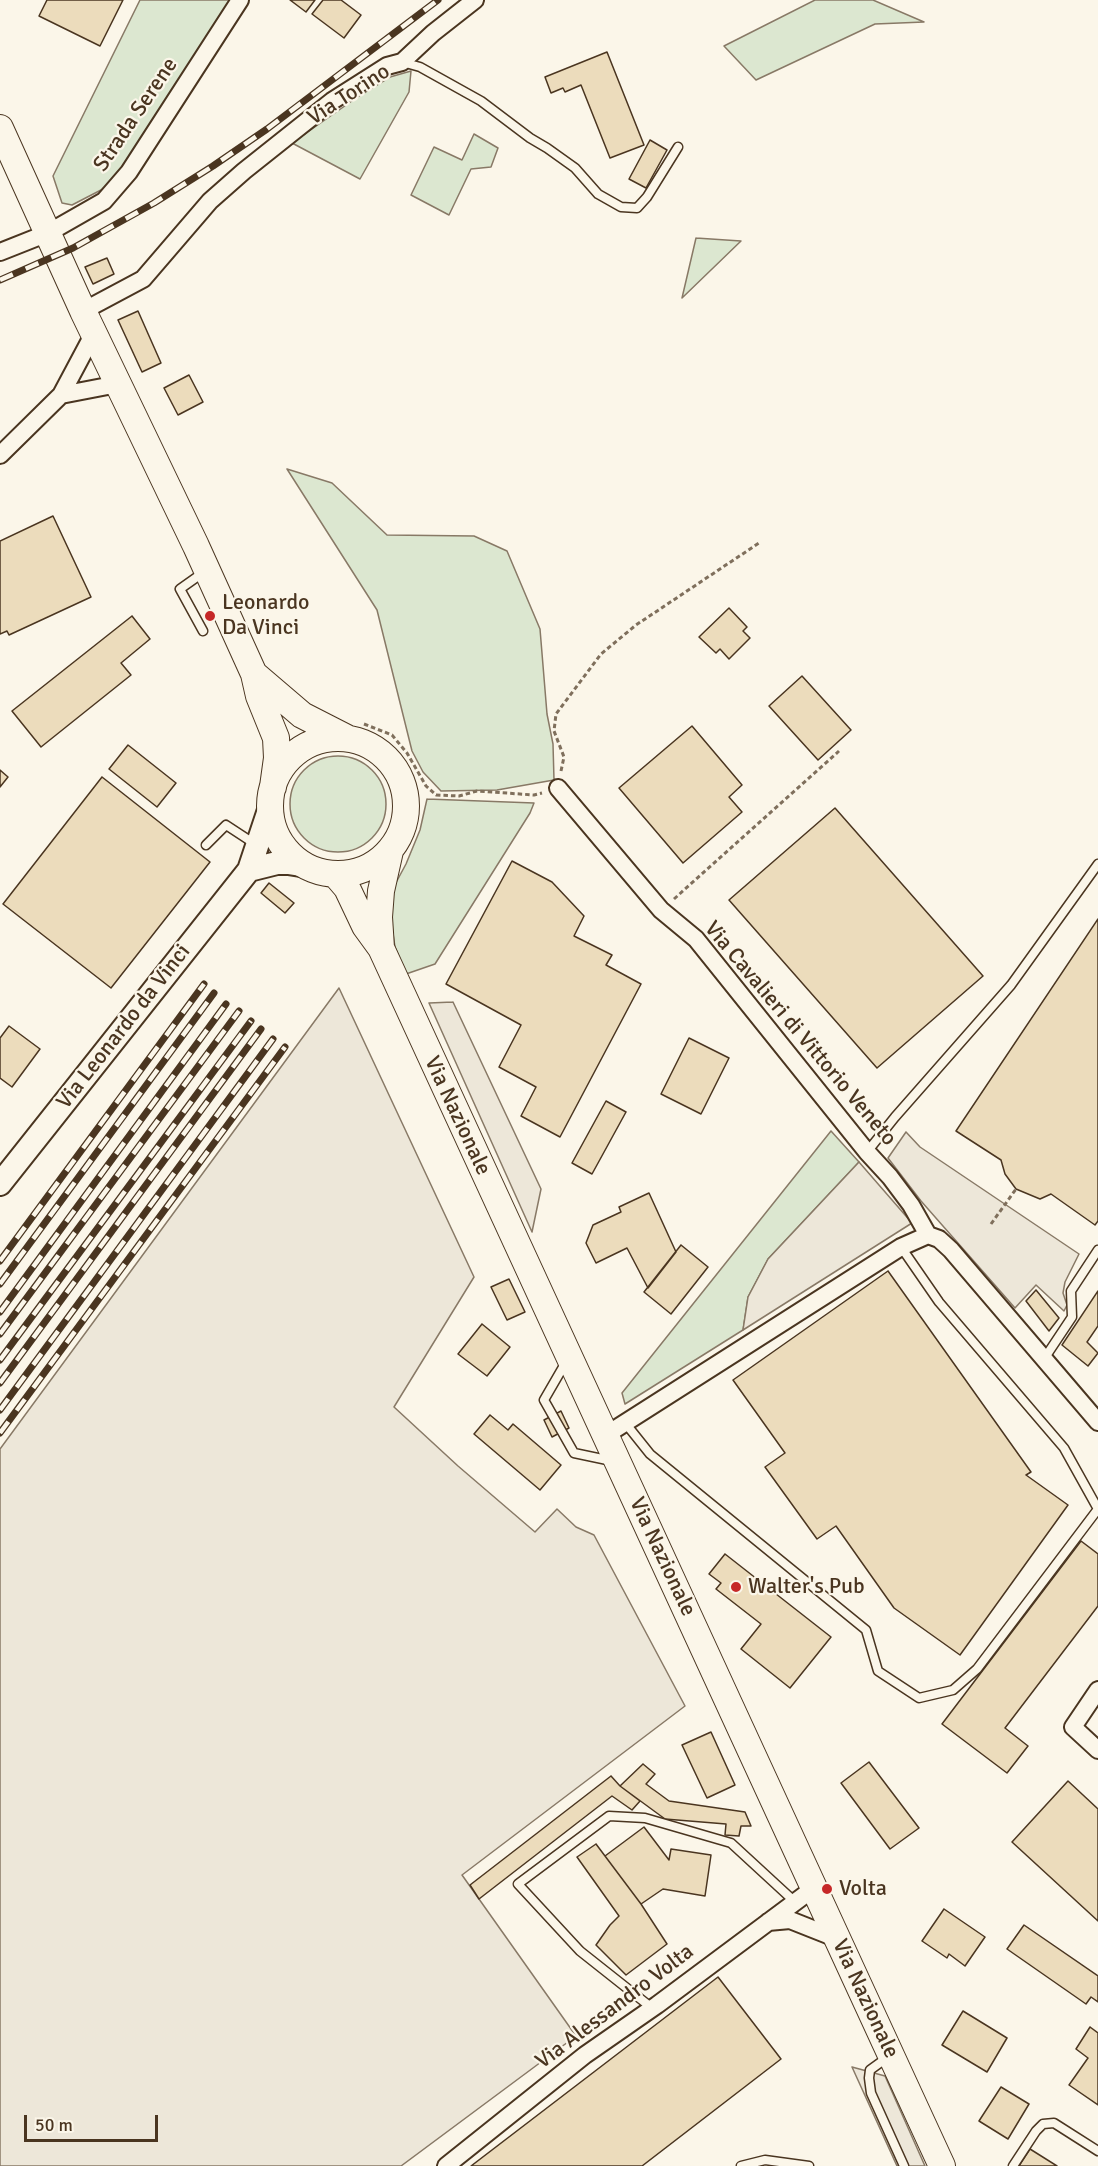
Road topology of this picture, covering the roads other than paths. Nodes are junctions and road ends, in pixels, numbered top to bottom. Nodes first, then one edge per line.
1 (240, 0) edge
2 (475, 0) edge
3 (402, 62) junction
4 (0, 128) edge
5 (678, 147) dead end
6 (48, 233) junction
7 (0, 252) edge
8 (88, 322) junction
9 (118, 384) junction
10 (61, 395) junction
11 (0, 455) edge
12 (207, 570) junction
13 (203, 631) dead end
14 (254, 674) junction
15 (355, 731) junction
16 (558, 788) road end
17 (272, 797) junction
18 (206, 845) dead end
19 (257, 846) junction
20 (390, 851) junction
21 (1098, 864) edge
22 (307, 866) junction
23 (249, 870) junction
24 (334, 874) junction
25 (381, 948) junction
26 (867, 1152) junction
27 (0, 1184) edge
28 (928, 1235) junction
29 (901, 1247) junction
30 (1098, 1250) edge
31 (569, 1357) junction
32 (1044, 1359) junction
33 (1098, 1422) edge
34 (616, 1430) junction
35 (618, 1462) junction
36 (1098, 1690) edge
37 (1098, 1750) edge
38 (804, 1894) junction
39 (767, 1922) junction
40 (838, 1940) junction
41 (652, 2008) junction
42 (891, 2055) junction
43 (1098, 2151) edge
44 (446, 2166) edge
45 (741, 2166) edge
46 (809, 2166) edge
47 (904, 2166) edge
48 (942, 2166) edge
49 (1013, 2166) edge

1 - 6 street, Strada Serene
2 - 3 street
3 - 5 lane, Via Torino
3 - 8 street, Via Torino
4 - 6 main road
6 - 7 street
6 - 8 main road
8 - 9 main road
8 - 10 street
9 - 10 street
9 - 12 main road
10 - 11 street
12 - 13 lane
12 - 14 main road
14 - 15 main road
14 - 17 main road
15 - 17 main road
15 - 20 main road
16 - 26 street, Via Cavalieri di Vittorio Veneto
17 - 19 street, Via Leonardo da Vinci
17 - 22 main road
18 - 19 lane
19 - 23 street, Via Leonardo da Vinci
20 - 24 main road
20 - 25 main road, Via Nazionale
21 - 26 lane
22 - 23 street
22 - 24 main road
23 - 27 street, Via Leonardo da Vinci
24 - 25 main road, Via Nazionale
25 - 31 main road, Via Nazionale
26 - 28 street, Via Cavalieri di Vittorio Veneto
28 - 29 street
28 - 32 street, Via Cavalieri di Vittorio Veneto
29 - 34 street
29 - 34 lane
30 - 32 lane
31 - 34 main road, Via Nazionale
31 - 35 lane
32 - 33 street, Via Cavalieri di Vittorio Veneto
34 - 35 main road, Via Nazionale
35 - 38 main road, Via Nazionale
36 - 37 street
38 - 39 street, Via Alessandro Volta
38 - 40 main road, Via Nazionale
38 - 41 lane
39 - 40 street
39 - 41 street, Via Alessandro Volta
40 - 42 main road, Via Nazionale
41 - 44 street, Via Alessandro Volta
42 - 47 lane
42 - 48 main road, Via Nazionale
43 - 49 lane
45 - 46 lane

